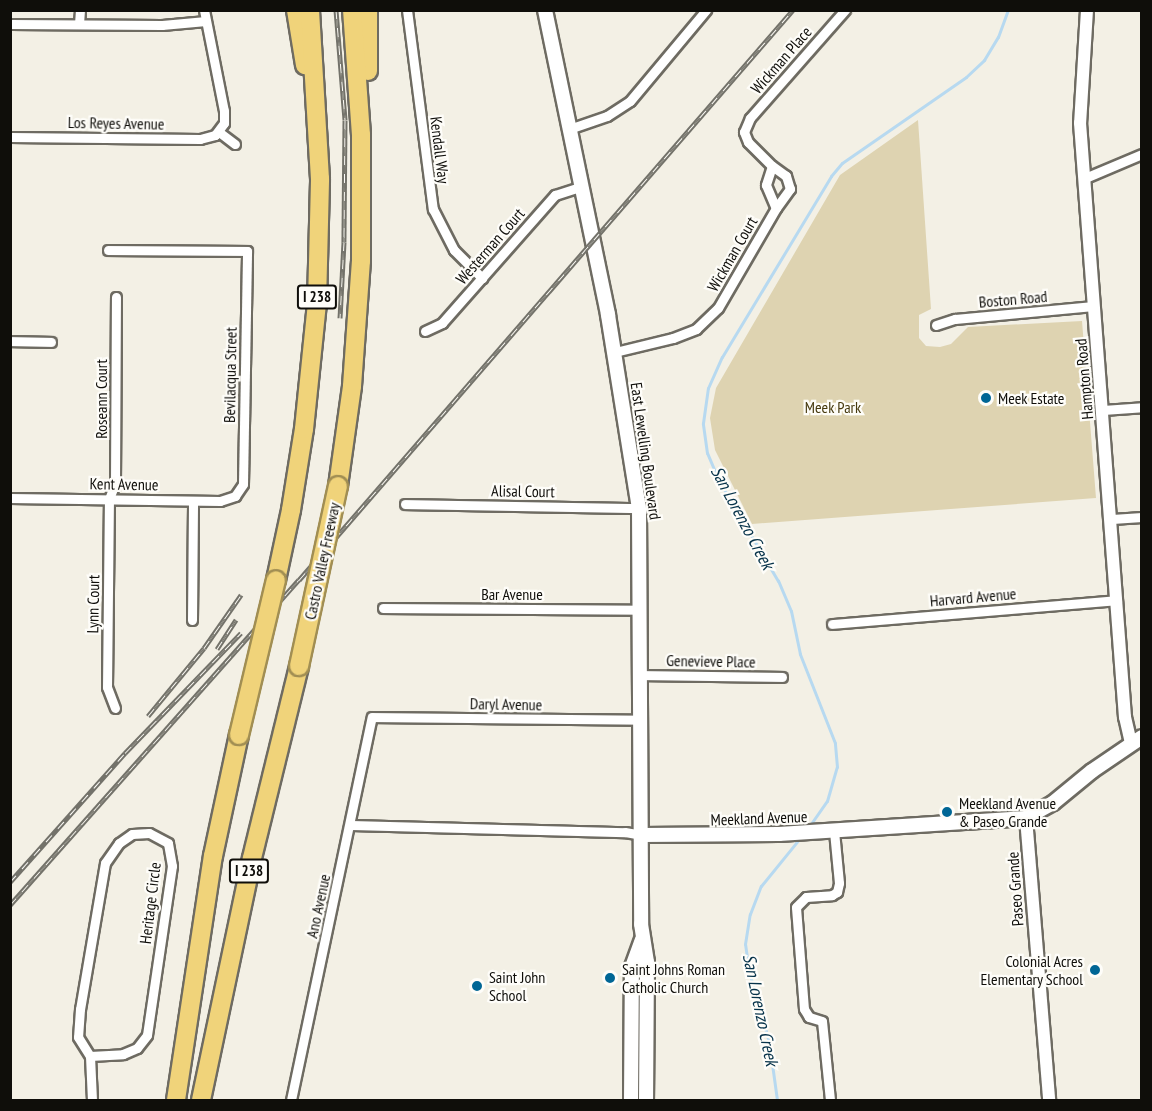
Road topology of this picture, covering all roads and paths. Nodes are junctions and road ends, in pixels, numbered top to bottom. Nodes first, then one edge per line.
1 (80, 10) edge
2 (204, 10) edge
3 (296, 10) edge
4 (310, 10) edge
5 (352, 10) edge
6 (368, 10) edge
7 (407, 10) edge
8 (545, 10) edge
9 (706, 10) edge
10 (845, 10) edge
11 (1087, 10) edge
12 (206, 21) junction
13 (10, 24) edge
14 (79, 24) junction
15 (569, 129) junction
16 (219, 132) junction
17 (744, 132) joint
18 (361, 135) junction
19 (10, 137) edge
20 (319, 137) junction
21 (235, 144) dead end
22 (1142, 154) edge
23 (772, 166) junction
24 (1085, 178) junction
25 (580, 187) junction
26 (776, 208) junction
27 (108, 250) dead end
28 (482, 278) junction
29 (116, 297) dead end
30 (1093, 306) junction
31 (936, 325) dead end
32 (425, 332) dead end
33 (10, 341) edge
34 (51, 342) dead end
35 (615, 352) junction
36 (1142, 407) edge
37 (1104, 410) junction
38 (235, 496) joint
39 (10, 498) edge
40 (110, 499) junction
41 (193, 501) junction
42 (405, 504) dead end
43 (639, 508) junction
44 (1142, 517) edge
45 (1112, 519) junction
46 (1117, 600) junction
47 (383, 608) dead end
48 (640, 610) junction
49 (192, 620) dead end
50 (832, 624) dead end
51 (640, 675) junction
52 (782, 677) dead end
53 (115, 708) dead end
54 (372, 717) joint
55 (640, 720) junction
56 (1136, 741) edge
57 (1026, 818) junction
58 (351, 825) junction
59 (828, 832) junction
60 (642, 835) junction
61 (642, 940) junction
62 (90, 1056) junction
63 (92, 1101) edge
64 (176, 1101) edge
65 (201, 1101) edge
66 (291, 1101) edge
67 (631, 1101) edge
68 (646, 1101) edge
69 (831, 1101) edge
70 (1048, 1101) edge

1 - 14 street
2 - 12 street
3 - 20 highway
4 - 20 highway, I 238
5 - 18 highway, Castro Valley Freeway / I 238
6 - 18 highway
7 - 28 street, Kendall Way
8 - 15 main road, East Lewelling Boulevard
9 - 15 street
10 - 17 street, Wickman Place
11 - 24 street, Hampton Road
12 - 14 street
12 - 16 street
13 - 14 street
15 - 25 main road, East Lewelling Boulevard
16 - 19 street, Los Reyes Avenue
16 - 21 street
17 - 23 street, Wickman Court
18 - 65 highway, Castro Valley Freeway / I 238, bridge
20 - 64 highway, I 238, bridge
22 - 24 street
23 - 26 street, Wickman Court
23 - 26 street, Wickman Court
24 - 30 street, Hampton Road
25 - 28 street, Westerman Court
25 - 35 main road, East Lewelling Boulevard
26 - 35 street, Wickman Court
27 - 38 street, Bevilacqua Street
28 - 32 street, Westerman Court
29 - 40 street, Roseann Court
30 - 31 street, Boston Road
30 - 37 street, Hampton Road
33 - 34 street
35 - 43 main road, East Lewelling Boulevard
36 - 37 street
37 - 45 street, Hampton Road
38 - 41 street, Kent Avenue
39 - 40 street, Kent Avenue
40 - 41 street, Kent Avenue
40 - 53 street, Lynn Court
41 - 49 street
42 - 43 street, Alisal Court
43 - 48 main road, East Lewelling Boulevard
44 - 45 street
45 - 46 street, Hampton Road
46 - 50 street, Harvard Avenue
46 - 56 street, Hampton Road
47 - 48 street, Bar Avenue
48 - 51 main road, East Lewelling Boulevard
51 - 52 street, Genevieve Place
51 - 55 main road, East Lewelling Boulevard
54 - 55 street, Daryl Avenue
54 - 58 street, Ano Avenue
55 - 60 main road, East Lewelling Boulevard
56 - 57 main road, Meekland Avenue
57 - 59 main road, Meekland Avenue
57 - 70 street, Paseo Grande
58 - 60 street, Meekland Avenue
58 - 66 street, Ano Avenue
59 - 60 main road, Meekland Avenue
59 - 69 street
60 - 61 main road, East Lewelling Boulevard
61 - 67 main road, East Lewelling Boulevard
61 - 68 main road, East Lewelling Boulevard
62 - 62 street, Heritage Circle
62 - 63 street, Heritage Circle

